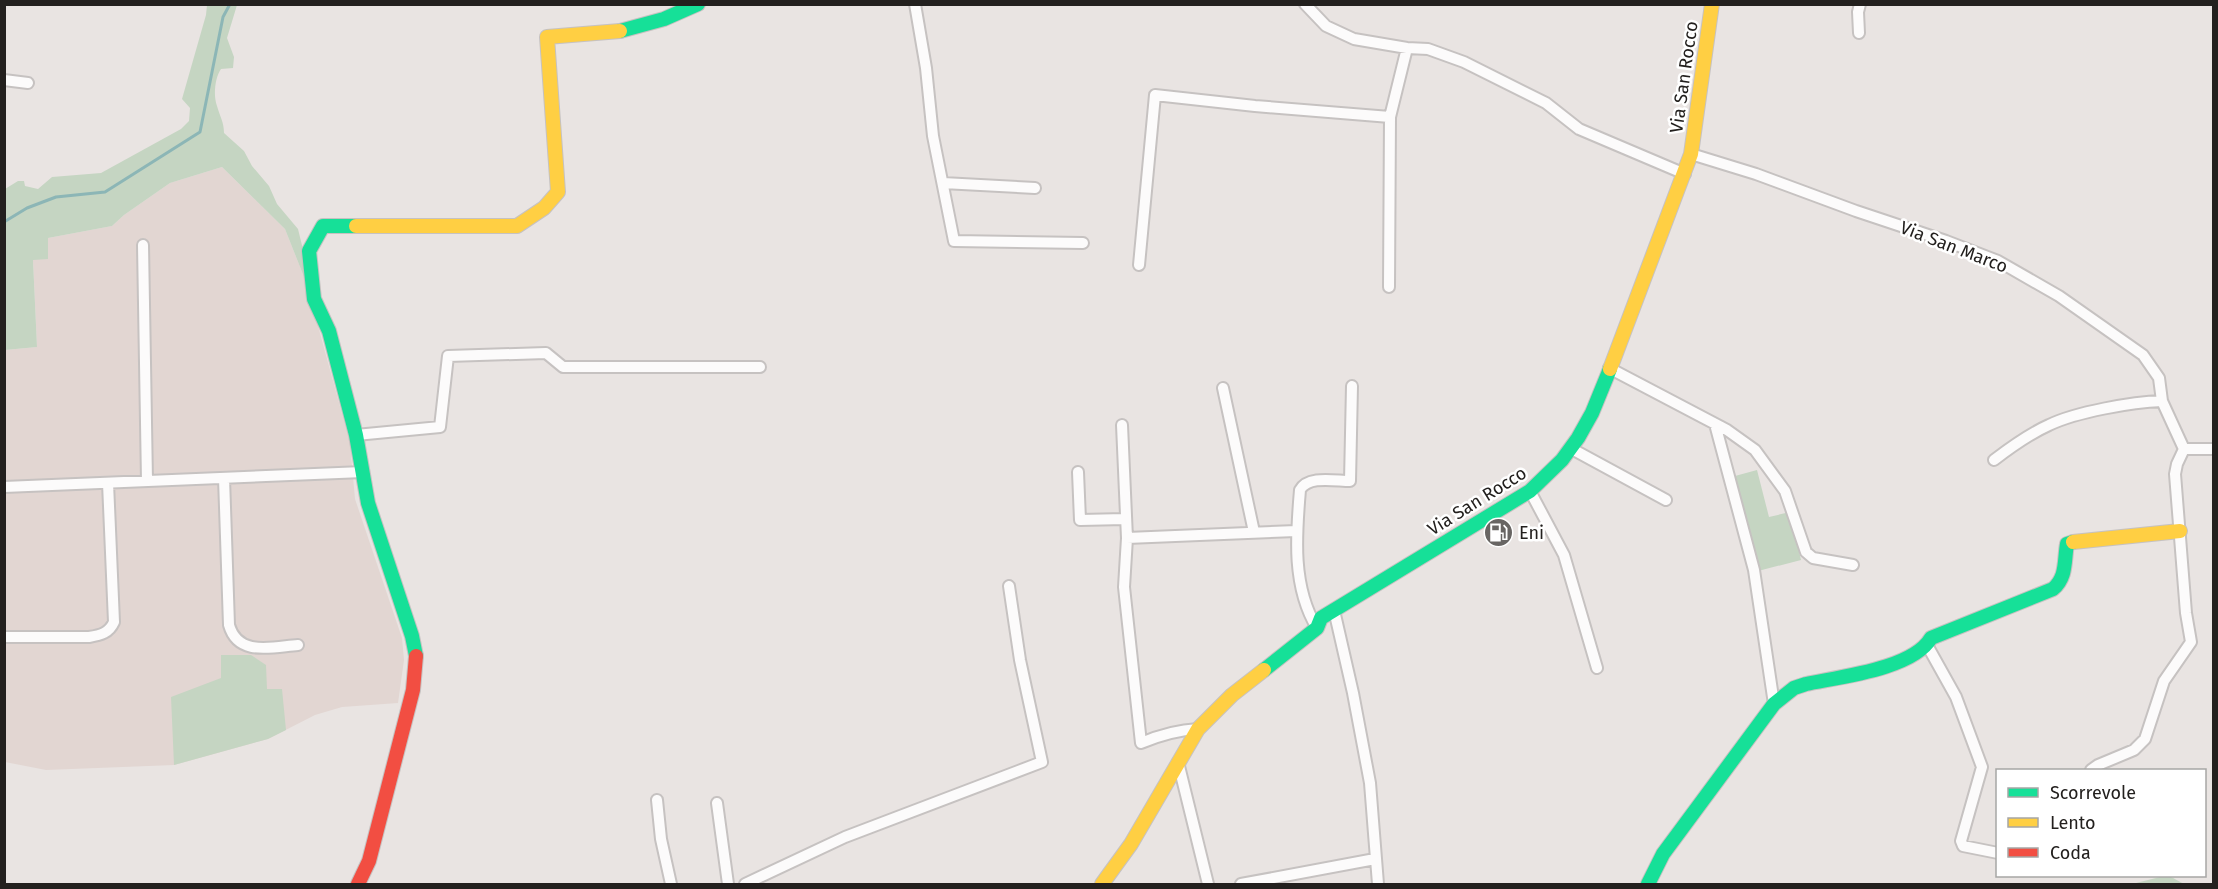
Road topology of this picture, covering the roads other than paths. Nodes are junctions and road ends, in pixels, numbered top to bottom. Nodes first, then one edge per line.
1 (698, 4) edge
2 (915, 4) edge
3 (1305, 4) edge
4 (1712, 4) edge
5 (1860, 4) edge
6 (1859, 33) dead end
7 (1407, 48) junction
8 (4, 80) edge
9 (28, 82) dead end
10 (1390, 117) junction
11 (1691, 154) junction
12 (1685, 174) junction
13 (943, 183) junction
14 (1035, 188) dead end
15 (1083, 243) dead end
16 (143, 245) dead end
17 (1139, 265) dead end
18 (1389, 287) dead end
19 (760, 367) dead end
20 (1609, 368) junction
21 (1352, 386) dead end
22 (1223, 388) dead end
23 (2162, 401) junction
24 (1715, 424) junction
25 (1122, 425) dead end
26 (356, 435) junction
27 (1572, 449) junction
28 (2184, 449) junction
29 (2214, 449) edge
30 (1994, 460) dead end
31 (363, 472) junction
32 (1078, 472) dead end
33 (224, 478) junction
34 (147, 481) junction
35 (108, 483) junction
36 (4, 487) edge
37 (1530, 491) junction
38 (1666, 500) dead end
39 (1125, 519) junction
40 (1296, 531) junction
41 (2180, 531) junction
42 (1254, 532) junction
43 (1127, 538) junction
44 (1853, 565) dead end
45 (1009, 586) dead end
46 (1334, 610) junction
47 (1317, 628) junction
48 (4, 637) edge
49 (298, 645) dead end
50 (1927, 645) junction
51 (1597, 668) dead end
52 (1774, 704) junction
53 (1198, 729) junction
54 (1178, 761) junction
55 (2093, 769) edge
56 (657, 800) dead end
57 (717, 803) dead end
58 (1996, 853) edge
59 (1375, 859) junction
60 (358, 885) edge
61 (671, 885) edge
62 (728, 885) edge
63 (746, 885) edge
64 (1102, 885) edge
65 (1208, 885) edge
66 (1241, 885) edge
67 (1378, 885) edge
68 (1648, 885) edge

1 - 26 street
2 - 13 street
3 - 7 street
4 - 11 street, Via San Rocco
5 - 6 street
7 - 10 street
7 - 12 street
8 - 9 street
10 - 17 street
10 - 18 street
11 - 12 street, Via San Rocco
11 - 23 street, Via San Marco
12 - 20 street, Via San Rocco
13 - 14 street
13 - 15 street
16 - 34 street
19 - 26 street
20 - 24 street
20 - 27 street, Via San Rocco
21 - 40 street
22 - 42 street
23 - 28 street, Via San Marco
23 - 30 street
24 - 44 street
24 - 52 street
25 - 39 street
26 - 31 street
27 - 37 street, Via San Rocco
27 - 38 street
28 - 29 street
28 - 41 street
31 - 33 street
31 - 60 street
32 - 39 street
33 - 34 street
33 - 49 street
34 - 35 street
35 - 36 street
35 - 48 street
37 - 46 street, Via San Rocco
37 - 51 street
39 - 43 street
40 - 42 street
40 - 47 street
41 - 50 street
41 - 55 street
42 - 43 street
43 - 53 street
45 - 63 street
46 - 47 street, Via San Rocco
46 - 59 street
47 - 53 street, Via San Rocco
50 - 52 street
50 - 58 street
52 - 68 street
53 - 54 street, Via San Rocco
54 - 64 street, Via San Rocco
54 - 65 street
56 - 61 street
57 - 62 street
59 - 66 street
59 - 67 street

